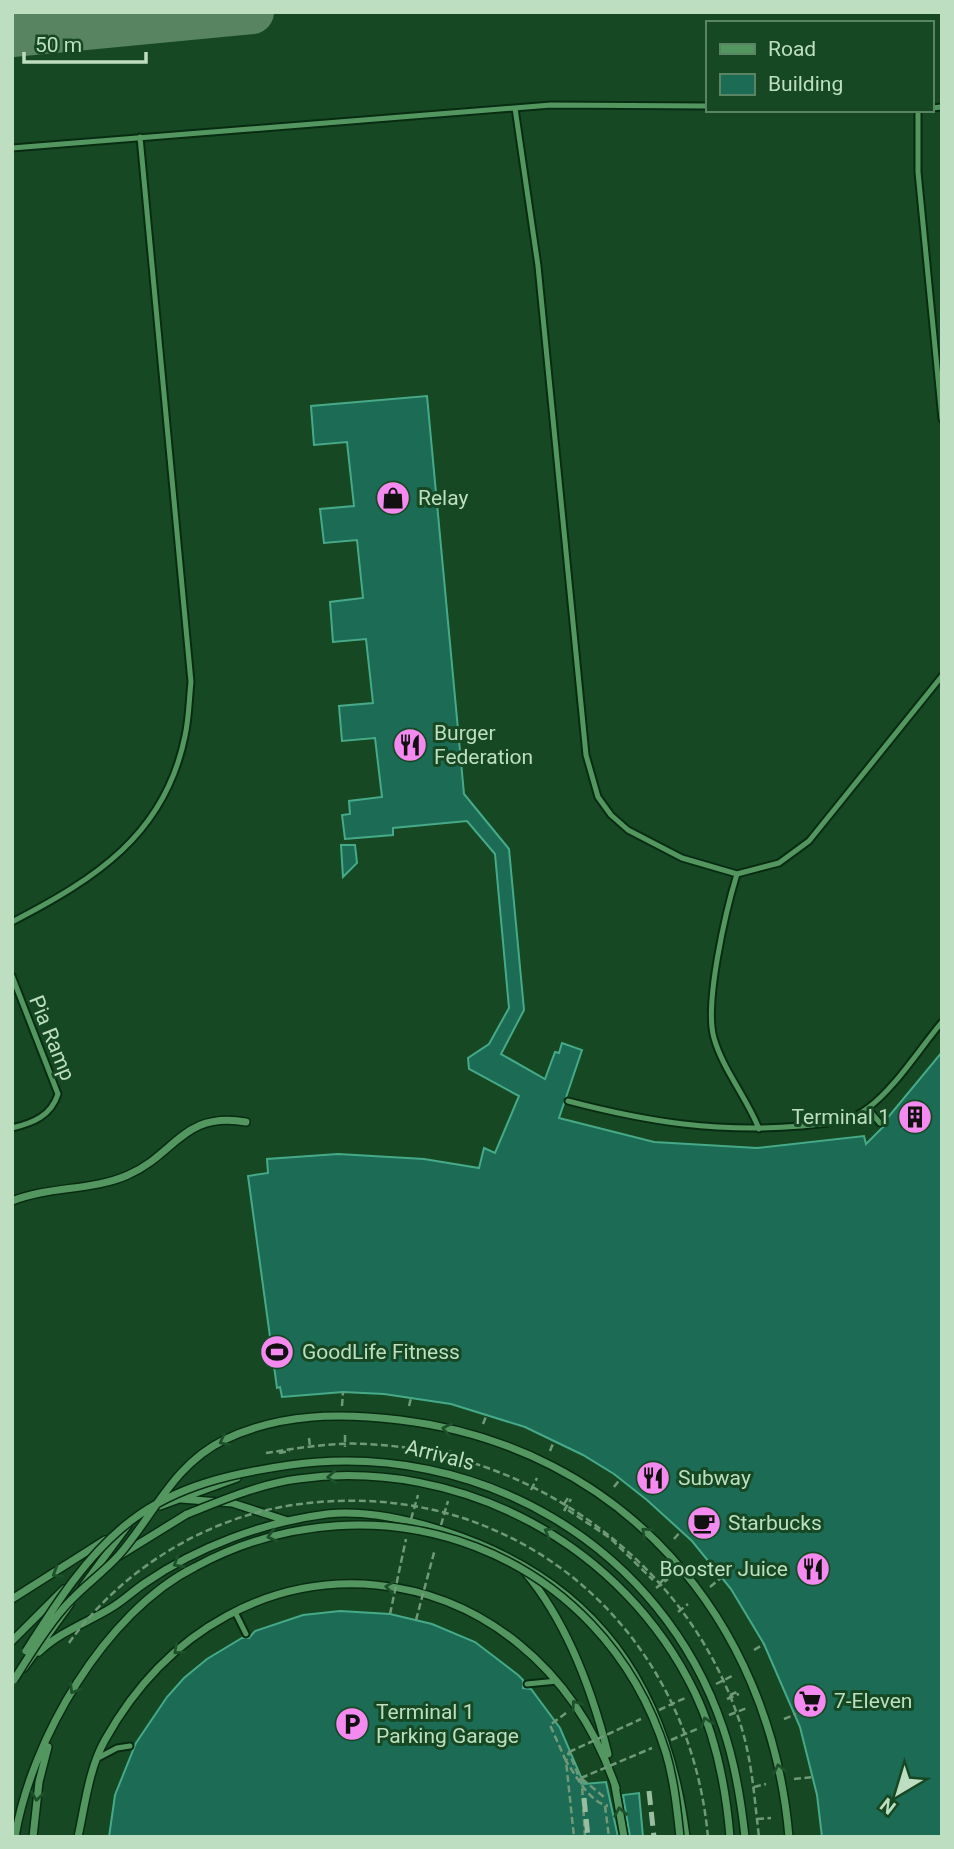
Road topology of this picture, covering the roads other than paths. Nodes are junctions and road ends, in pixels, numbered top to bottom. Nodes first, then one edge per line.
1 (706, 106) edge
2 (515, 108) junction
3 (918, 112) edge
4 (140, 137) junction
5 (12, 148) edge
6 (942, 419) edge
7 (942, 676) edge
8 (737, 874) junction
9 (12, 922) edge
10 (12, 976) edge
11 (942, 1022) edge
12 (568, 1101) dead end
13 (868, 1109) junction
14 (246, 1122) dead end
15 (880, 1123) dead end
16 (12, 1128) edge
17 (759, 1129) junction
18 (12, 1200) edge
19 (177, 1498) junction
20 (288, 1521) junction
21 (128, 1525) junction
22 (118, 1556) junction
23 (516, 1561) junction
24 (86, 1565) junction
25 (12, 1599) edge
26 (236, 1612) junction
27 (246, 1634) dead end
28 (12, 1641) edge
29 (38, 1652) junction
30 (13, 1681) edge
31 (557, 1681) junction
32 (527, 1684) dead end
33 (62, 1710) junction
34 (130, 1746) dead end
35 (98, 1758) junction
36 (616, 1788) junction
37 (15, 1837) edge
38 (33, 1837) edge
39 (78, 1837) edge
40 (624, 1837) edge
41 (680, 1837) edge
42 (686, 1837) edge
43 (730, 1837) edge
44 (745, 1837) edge
45 (789, 1837) edge

1 - 2 lane
2 - 4 lane
2 - 8 lane
3 - 6 lane
4 - 5 lane
4 - 9 lane
7 - 8 lane
8 - 17 lane
10 - 16 lane, Pia Ramp
11 - 13 lane
12 - 17 lane
13 - 15 lane
13 - 17 lane
14 - 18 street
19 - 20 street
19 - 21 street
19 - 44 street
20 - 23 street
20 -> 29 street
21 -> 25 street
21 - 29 street
22 - 30 street, bridge
43 -> 22 street, bridge
45 -> 22 street, bridge
23 - 36 street
23 - 42 street
24 - 28 street, bridge
24 - 30 street, Arrivals, bridge
24 - 44 street, Arrivals, bridge
26 - 27 lane
31 -> 26 street
26 -> 35 street
29 - 30 street
31 - 32 lane
31 - 36 street
33 - 37 street
33 -> 38 street
41 -> 33 street, bridge
34 - 35 lane
35 - 39 street
40 -> 36 street

